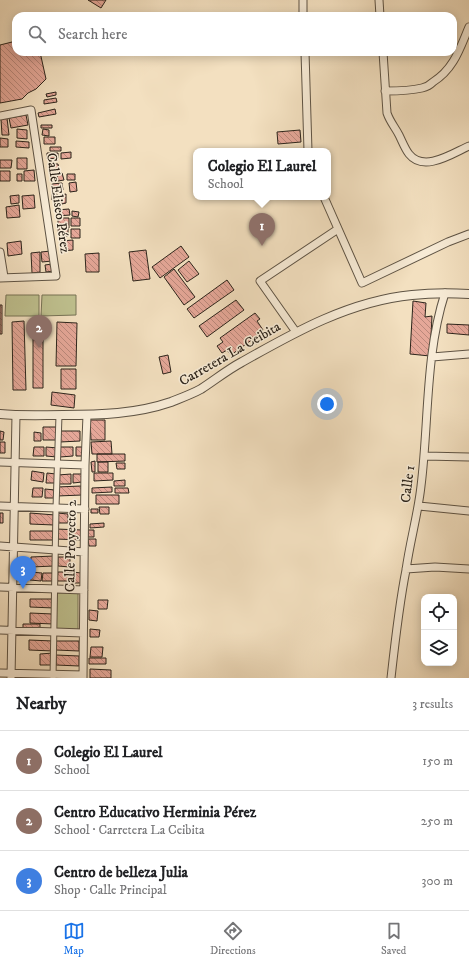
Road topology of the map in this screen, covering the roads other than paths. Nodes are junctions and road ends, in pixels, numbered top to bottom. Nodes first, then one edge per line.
1 (303, 0) edge
2 (379, 0) edge
3 (303, 12) edge
4 (380, 12) edge
5 (469, 26) edge
6 (305, 56) edge
7 (383, 56) edge
8 (386, 91) junction
9 (0, 116) edge
10 (469, 146) edge
11 (308, 148) edge
12 (325, 200) edge
13 (338, 230) junction
14 (469, 234) edge
15 (0, 252) edge
16 (2, 277) edge
17 (445, 293) junction
18 (469, 294) edge
19 (296, 332) junction
20 (469, 354) edge
21 (432, 357) junction
22 (0, 414) edge
23 (16, 415) junction
24 (59, 415) junction
25 (87, 415) junction
26 (425, 456) junction
27 (469, 458) edge
28 (0, 462) edge
29 (15, 463) junction
30 (57, 464) junction
31 (85, 465) junction
32 (0, 506) edge
33 (14, 506) junction
34 (419, 506) junction
35 (56, 508) junction
36 (85, 509) junction
37 (469, 511) edge
38 (0, 546) edge
39 (13, 547) junction
40 (55, 550) junction
41 (84, 552) junction
42 (469, 568) edge
43 (406, 569) junction
44 (0, 587) edge
45 (12, 587) junction
46 (55, 589) junction
47 (84, 590) junction
48 (0, 630) edge
49 (11, 631) junction
50 (54, 633) junction
51 (84, 633) junction
52 (0, 673) edge
53 (11, 676) edge
54 (53, 676) edge
55 (83, 676) edge
56 (391, 678) edge

1 - 3 street
2 - 4 street
5 - 8 street
6 - 11 street
7 - 8 street
8 - 10 street
9 - 16 street, Calle Eliseo Pérez
12 - 13 street
13 - 14 street
13 - 19 street
15 - 16 street
17 - 18 street, Carretera La Ceibita
17 - 19 street, Carretera La Ceibita
17 - 21 street, Calle 1
19 - 25 street, Carretera La Ceibita
20 - 21 street
21 - 26 street, Calle 1
22 - 23 street, Carretera La Ceibita
23 - 24 street, Carretera La Ceibita
23 - 29 street
24 - 25 street, Carretera La Ceibita
24 - 30 street
25 - 31 street, Calle Proyecto 2
26 - 27 street
26 - 34 street, Calle 1
28 - 29 street
29 - 30 street
29 - 33 street
30 - 31 street
30 - 35 street
31 - 36 street, Calle Proyecto 2
32 - 33 street
33 - 35 street
33 - 39 street
34 - 37 street
34 - 43 street, Calle 1
35 - 36 street
35 - 40 street
36 - 41 street, Calle Proyecto 2
38 - 39 street
39 - 40 street
39 - 45 street
40 - 41 street
40 - 46 street
41 - 47 street, Calle Proyecto 2
42 - 43 street
43 - 56 street, Calle 1
44 - 45 street
45 - 46 street
45 - 49 street
46 - 47 street
46 - 50 street
47 - 51 street, Calle Proyecto 2
48 - 49 street
49 - 50 street
49 - 53 street
50 - 51 street
50 - 54 street
51 - 55 street, Calle Proyecto 2
52 - 53 street
53 - 54 street
54 - 55 street

